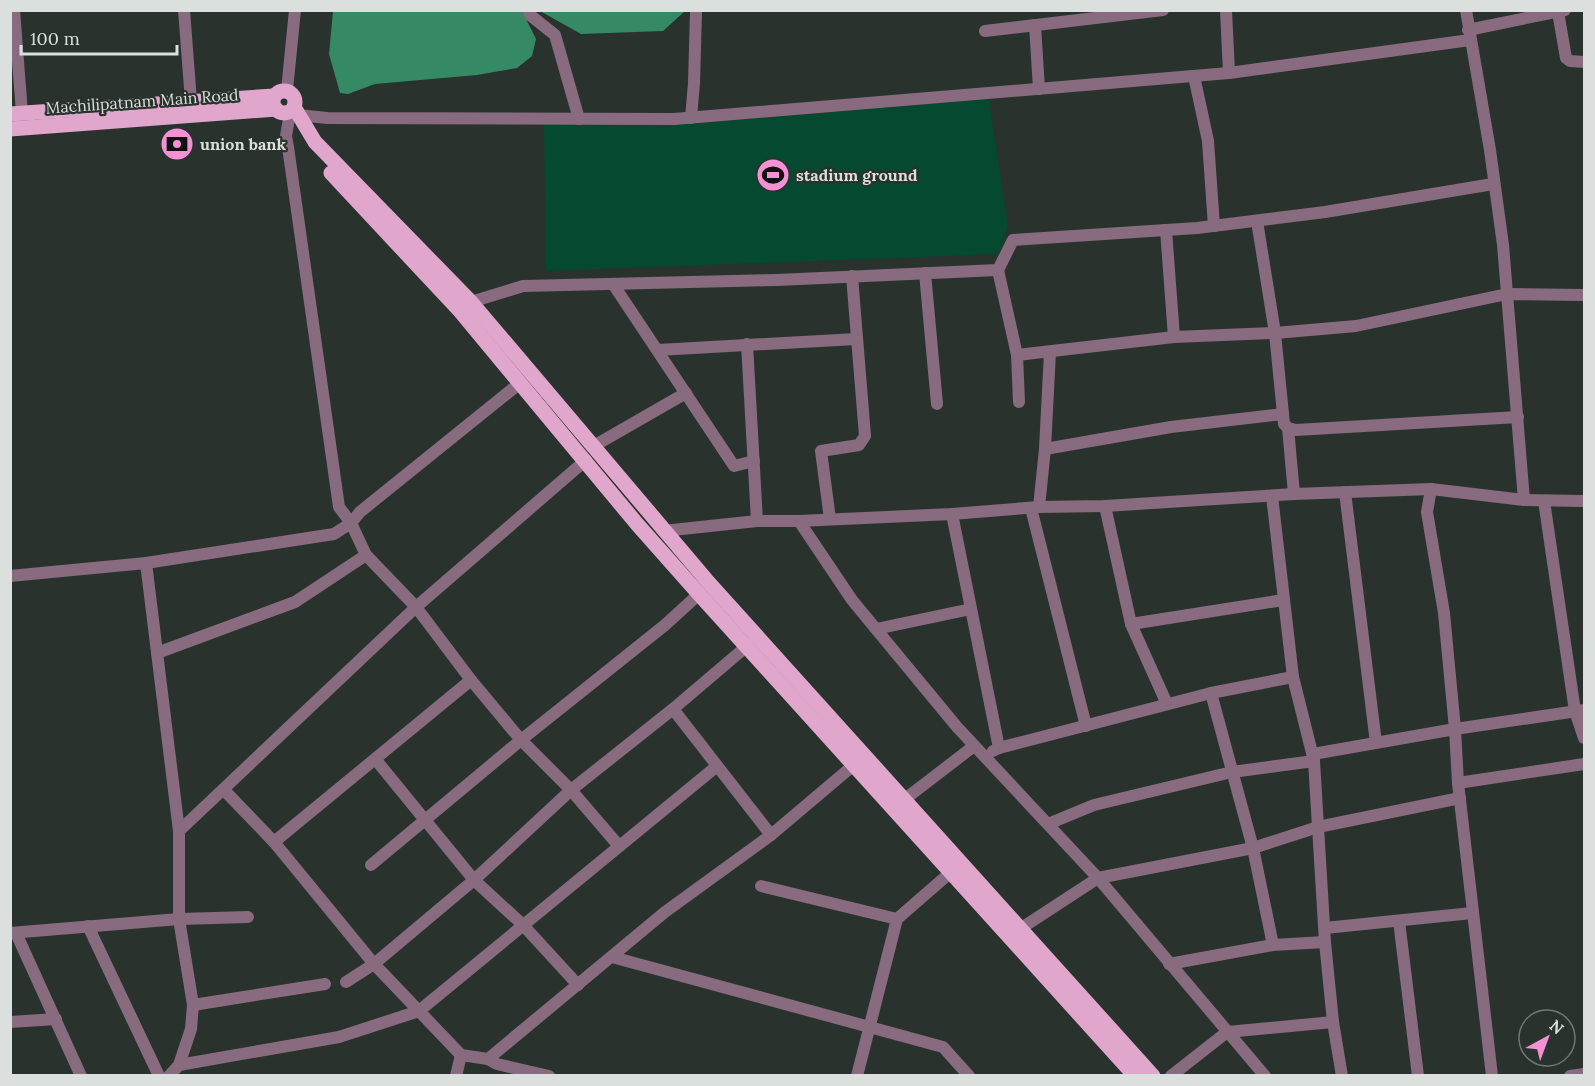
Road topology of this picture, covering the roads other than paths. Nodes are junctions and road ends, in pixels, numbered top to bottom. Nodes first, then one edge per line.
1 (14, 10) edge
2 (184, 10) edge
3 (295, 10) edge
4 (528, 10) edge
5 (1163, 10) edge
6 (1226, 10) edge
7 (1466, 10) edge
8 (696, 12) edge
9 (1554, 12) edge
10 (1035, 25) junction
11 (985, 31) dead end
12 (1469, 35) junction
13 (1584, 62) edge
14 (1230, 73) junction
15 (1194, 76) junction
16 (1039, 89) junction
17 (190, 100) junction
18 (286, 107) junction
19 (16, 113) edge
20 (100, 114) junction
21 (691, 118) junction
22 (579, 119) junction
23 (10, 129) edge
24 (1493, 184) junction
25 (1257, 221) junction
26 (1214, 226) junction
27 (1166, 230) junction
28 (998, 270) junction
29 (925, 273) junction
30 (852, 276) junction
31 (613, 284) junction
32 (1507, 294) junction
33 (1584, 295) edge
34 (471, 302) junction
35 (1275, 333) junction
36 (1174, 337) junction
37 (856, 339) junction
38 (747, 344) junction
39 (658, 350) junction
40 (1050, 352) junction
41 (1017, 355) junction
42 (520, 383) junction
43 (686, 393) junction
44 (1019, 402) dead end
45 (937, 404) dead end
46 (1283, 414) junction
47 (1518, 417) junction
48 (1288, 428) junction
49 (1045, 449) junction
50 (589, 454) junction
51 (754, 461) junction
52 (1431, 489) junction
53 (1345, 492) junction
54 (1294, 494) junction
55 (1272, 496) junction
56 (1524, 500) junction
57 (1544, 501) junction
58 (1584, 501) edge
59 (1105, 506) junction
60 (1035, 508) junction
61 (952, 514) junction
62 (830, 519) junction
63 (757, 521) junction
64 (799, 521) junction
65 (351, 523) junction
66 (657, 535) junction
67 (366, 555) junction
68 (146, 562) junction
69 (10, 576) edge
70 (699, 594) junction
71 (1283, 600) junction
72 (416, 607) junction
73 (971, 609) junction
74 (1131, 624) junction
75 (876, 628) junction
76 (753, 643) junction
77 (157, 654) junction
78 (1293, 677) junction
79 (471, 680) junction
80 (1210, 693) junction
81 (1167, 704) junction
82 (673, 709) junction
83 (1580, 711) edge
84 (1086, 726) junction
85 (1455, 729) junction
86 (1584, 738) edge
87 (521, 740) junction
88 (1376, 743) junction
89 (974, 746) junction
90 (999, 748) junction
91 (984, 756) junction
92 (1313, 758) junction
93 (376, 760) junction
94 (855, 764) junction
95 (1584, 764) edge
96 (717, 766) junction
97 (1232, 772) junction
98 (1458, 783) junction
99 (224, 790) junction
100 (571, 790) junction
101 (1460, 798) junction
102 (905, 799) junction
103 (425, 820) junction
104 (1048, 824) junction
105 (1318, 827) junction
106 (178, 831) junction
107 (771, 835) junction
108 (274, 842) junction
109 (619, 846) junction
110 (1252, 848) junction
111 (371, 865) dead end
112 (951, 872) junction
113 (1098, 878) junction
114 (474, 880) junction
115 (761, 886) dead end
116 (1472, 913) junction
117 (248, 917) dead end
118 (179, 919) junction
119 (897, 920) junction
120 (1399, 921) junction
121 (523, 925) junction
122 (88, 926) junction
123 (1325, 928) junction
124 (1020, 930) junction
125 (14, 933) edge
126 (1325, 942) junction
127 (1273, 945) junction
128 (612, 957) junction
129 (374, 964) junction
130 (1169, 964) junction
131 (346, 982) dead end
132 (325, 984) dead end
133 (578, 985) junction
134 (193, 1005) junction
135 (419, 1011) junction
136 (56, 1019) junction
137 (10, 1022) edge
138 (1333, 1022) junction
139 (870, 1027) junction
140 (1227, 1032) junction
141 (461, 1055) junction
142 (488, 1059) junction
143 (179, 1065) junction
144 (1584, 1074) edge
145 (81, 1076) edge
146 (159, 1076) edge
147 (169, 1076) edge
148 (456, 1076) edge
149 (549, 1076) edge
150 (857, 1076) edge
151 (969, 1076) edge
152 (1135, 1076) edge
153 (1153, 1076) edge
154 (1171, 1076) edge
155 (1265, 1076) edge
156 (1342, 1076) edge
157 (1418, 1076) edge
158 (1492, 1076) edge
159 (1570, 1076) edge

1 - 19 street
2 - 17 street
3 - 18 street
4 - 22 street
5 - 10 street
6 - 14 street
7 - 12 street
8 - 21 street
9 - 12 street
9 - 13 street
10 - 11 street
10 - 16 street
12 - 14 street
12 - 24 street
14 - 15 street
15 - 16 street
15 - 26 street
16 - 21 street
17 - 18 main road, Machilipatnam Main Road
17 - 20 main road, Machilipatnam Main Road
18 - 20 main road, Machilipatnam Main Road
18 - 22 street
18 - 34 main road
18 - 42 main road
18 - 65 street
19 - 20 main road, Machilipatnam Main Road
20 - 23 main road, Machilipatnam Main Road
21 - 22 street
24 - 25 street
24 - 32 street
25 - 26 street
25 - 35 street
26 - 27 street
27 - 28 street
27 - 36 street
28 - 29 street
28 - 41 street
29 - 30 street
29 - 45 street
30 - 31 street
30 - 37 street
31 - 34 street
31 - 39 street
32 - 33 street
32 - 35 street
32 - 47 street
34 - 50 main road
35 - 36 street
35 - 46 street
36 - 40 street
37 - 38 street
37 - 62 street
38 - 39 street
38 - 51 street
39 - 43 street
40 - 41 street
40 - 49 street
41 - 44 street
42 - 50 main road
42 - 65 street
43 - 50 street
43 - 51 street
46 - 48 street
46 - 49 street
47 - 48 street
47 - 56 street
48 - 54 street
49 - 60 street
50 - 66 main road
50 - 72 street
51 - 63 street
52 - 53 street
52 - 56 street
52 - 85 street
53 - 54 street
53 - 88 street
54 - 55 street
55 - 59 street
55 - 71 street
56 - 57 street
57 - 58 street
57 - 83 street
59 - 60 street
59 - 74 street
60 - 61 street
60 - 84 street
61 - 62 street
61 - 73 street
62 - 64 street
63 - 64 street
63 - 66 street
64 - 75 street
65 - 67 street
65 - 68 street
66 - 70 main road
66 - 76 main road
67 - 72 street
67 - 77 street
68 - 69 street
68 - 77 street
70 - 76 main road
70 - 87 street
71 - 74 street
71 - 78 street
72 - 79 street
72 - 99 street
73 - 75 street
73 - 90 street
74 - 81 street
75 - 89 street
76 - 82 street
76 - 94 main road
76 - 102 main road
77 - 106 street
78 - 80 street
78 - 92 street
79 - 87 street
79 - 93 street
80 - 81 street
80 - 97 street
81 - 84 street
82 - 96 street
82 - 100 street
83 - 85 street
83 - 86 street
84 - 90 street
85 - 88 street
85 - 98 street
87 - 100 street
87 - 103 street
88 - 92 street
89 - 91 street
89 - 102 street
90 - 91 street
91 - 104 street
92 - 97 street
92 - 105 street
93 - 103 street
93 - 108 street
94 - 107 street
94 - 112 main road
95 - 98 street
96 - 107 street
96 - 109 street
97 - 104 street
97 - 110 street
98 - 101 street
99 - 106 street
99 - 108 street
100 - 109 street
100 - 114 street
101 - 105 street
101 - 116 street
102 - 124 main road
103 - 111 street
103 - 114 street
104 - 113 street
105 - 110 street
105 - 123 street
106 - 118 street
107 - 128 street
108 - 129 street
109 - 121 street
110 - 113 street
110 - 127 street
112 - 119 street
112 - 152 main road
113 - 124 street
113 - 130 street
114 - 121 street
114 - 129 street
115 - 119 street
116 - 120 street
116 - 158 street
117 - 118 street
118 - 122 street
118 - 134 street
119 - 139 street
120 - 123 street
120 - 157 street
121 - 133 street
121 - 135 street
122 - 125 street
122 - 146 street
123 - 126 street
124 - 153 main road
125 - 136 street
126 - 127 street
126 - 138 street
127 - 130 street
128 - 133 street
128 - 139 street
129 - 131 street
129 - 135 street
130 - 140 street
132 - 134 street
133 - 142 street
134 - 143 street
135 - 141 street
135 - 143 street
136 - 137 street
136 - 145 street
138 - 140 street
138 - 156 street
139 - 150 street
139 - 151 street
140 - 154 street
140 - 155 street
141 - 142 street
141 - 148 street
142 - 149 street
143 - 147 street
144 - 159 street

